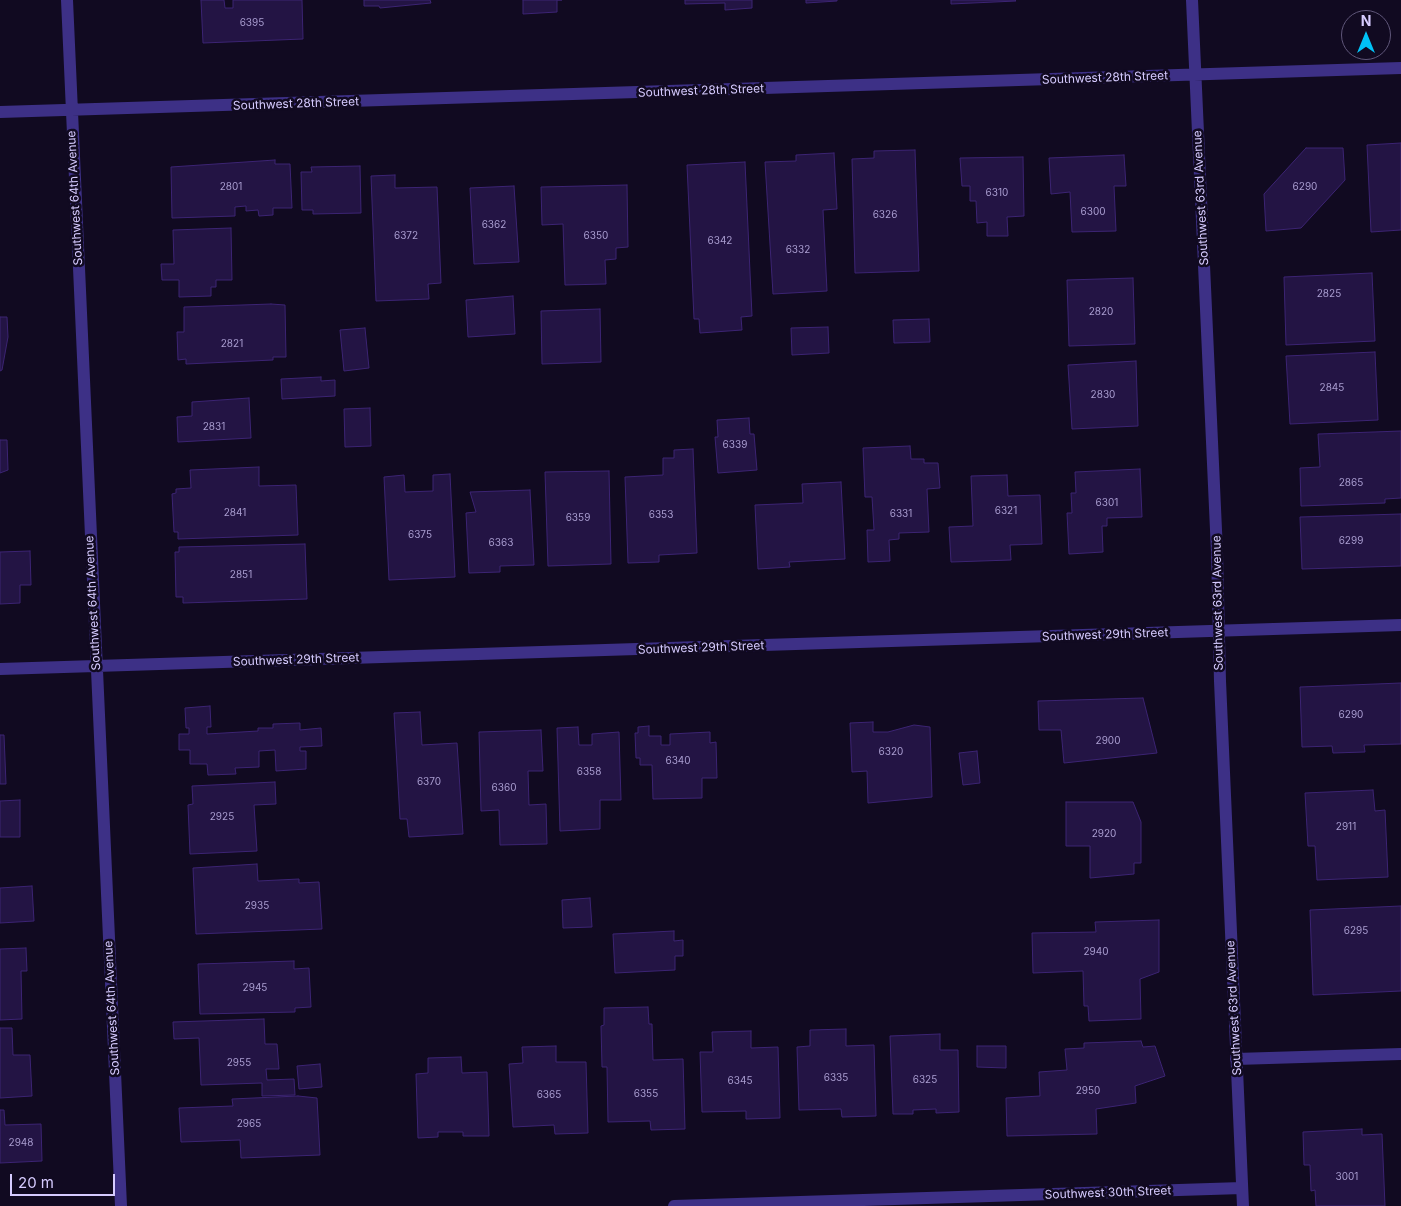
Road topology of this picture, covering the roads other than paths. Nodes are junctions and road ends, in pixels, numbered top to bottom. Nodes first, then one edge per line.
1 (67, 0) edge
2 (1192, 0) edge
3 (1401, 68) edge
4 (1195, 75) junction
5 (72, 110) junction
6 (0, 112) edge
7 (1401, 625) edge
8 (1219, 632) junction
9 (96, 666) junction
10 (0, 669) edge
11 (1401, 1054) edge
12 (1236, 1059) junction
13 (1242, 1188) junction
14 (121, 1206) edge
15 (674, 1206) edge
16 (1243, 1206) edge

1 - 5 street, Southwest 64th Avenue
2 - 4 street, Southwest 63rd Avenue
3 - 4 street, Southwest 28th Street
4 - 5 street, Southwest 28th Street
4 - 8 street, Southwest 63rd Avenue
5 - 6 street, Southwest 28th Street
5 - 9 street, Southwest 64th Avenue
7 - 8 street, Southwest 29th Street
8 - 9 street, Southwest 29th Street
8 - 12 street, Southwest 63rd Avenue
9 - 10 street, Southwest 29th Street
9 - 14 street, Southwest 64th Avenue
11 - 12 street
12 - 13 street, Southwest 63rd Avenue
13 - 15 street, Southwest 30th Street
13 - 16 street, Southwest 63rd Avenue

